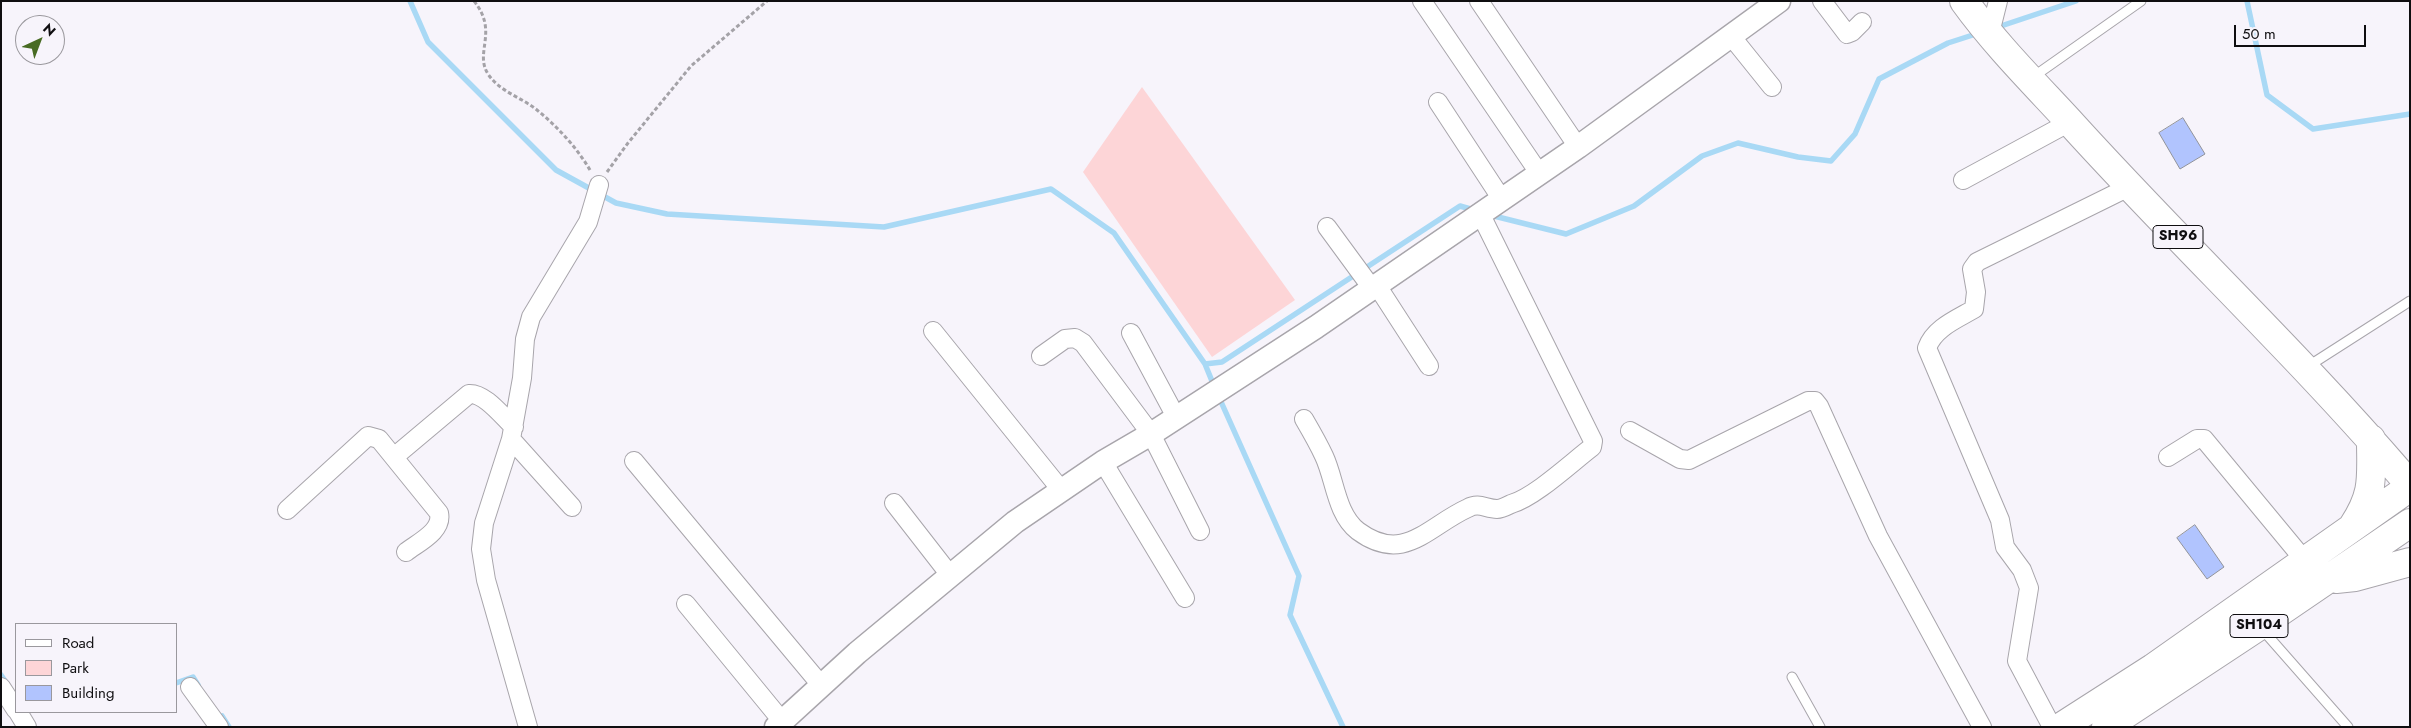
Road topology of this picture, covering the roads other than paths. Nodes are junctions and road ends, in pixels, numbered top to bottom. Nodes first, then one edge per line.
1 (1422, 1) edge
2 (1479, 1) edge
3 (1779, 1) edge
4 (1822, 1) edge
5 (1964, 1) edge
6 (1998, 1) edge
7 (2141, 1) edge
8 (1862, 22) dead end
9 (1987, 30) junction
10 (1731, 36) junction
11 (2030, 78) junction
12 (1772, 87) dead end
13 (1438, 102) dead end
14 (2070, 122) junction
15 (1578, 147) junction
16 (1539, 173) junction
17 (1963, 180) dead end
18 (599, 184) road end
19 (2129, 187) junction
20 (1490, 206) junction
21 (1327, 227) dead end
22 (1374, 286) junction
23 (2410, 300) edge
24 (933, 331) dead end
25 (1130, 333) dead end
26 (1041, 356) dead end
27 (1429, 366) dead end
28 (2304, 368) junction
29 (1176, 417) junction
30 (1304, 419) dead end
31 (1630, 432) dead end
32 (512, 433) junction
33 (1151, 434) junction
34 (2371, 439) junction
35 (394, 457) junction
36 (2168, 457) dead end
37 (634, 461) dead end
38 (1103, 462) junction
39 (2410, 486) edge
40 (1062, 491) junction
41 (894, 504) dead end
42 (572, 507) dead end
43 (287, 510) dead end
44 (2410, 523) edge
45 (2351, 528) junction
46 (1200, 531) dead end
47 (406, 552) dead end
48 (2305, 561) junction
49 (2410, 562) edge
50 (950, 575) junction
51 (2327, 580) junction
52 (1185, 598) dead end
53 (686, 604) dead end
54 (2259, 626) junction
55 (1792, 677) dead end
56 (821, 685) junction
57 (1, 687) edge
58 (190, 687) dead end
59 (15, 708) edge
60 (18, 713) edge
61 (779, 724) edge
62 (27, 727) edge
63 (219, 727) edge
64 (528, 727) edge
65 (1820, 727) edge
66 (1982, 727) edge
67 (2052, 727) edge
68 (2061, 727) edge
69 (2106, 727) edge
70 (2348, 727) edge

1 - 16 street
2 - 15 street
3 - 10 street
4 - 8 street
5 - 9 main road, SH96
6 - 9 street
7 - 11 lane
9 - 11 main road, SH96
10 - 12 street
10 - 15 street
11 - 14 main road, SH96
13 - 20 street
14 - 17 street
14 - 19 main road, SH96
15 - 16 street
16 - 20 street
18 - 32 street
19 - 28 main road, SH96
19 - 67 street
20 - 22 street
20 - 30 street
21 - 22 street
22 - 27 street
22 - 29 street
23 - 28 lane
24 - 40 street
25 - 29 street
26 - 33 street
28 - 34 main road, SH96
29 - 33 street
31 - 66 street
32 - 35 street
32 - 42 street
32 - 64 street
33 - 38 street
33 - 46 street
34 - 39 main road, SH96
34 - 45 main road
35 - 43 street
35 - 47 street
36 - 48 street
37 - 56 street
38 - 40 street
38 - 52 street
39 - 45 main road, SH104
40 - 50 street
41 - 50 street
44 - 51 main road, SH104
45 - 48 main road, SH104
48 - 68 main road, SH104
49 - 51 main road
50 - 56 street
51 - 54 main road, SH104
53 - 61 street
54 - 69 main road, SH104
54 - 70 lane
55 - 65 lane
56 - 61 street
57 - 59 street
58 - 63 street
60 - 62 street

